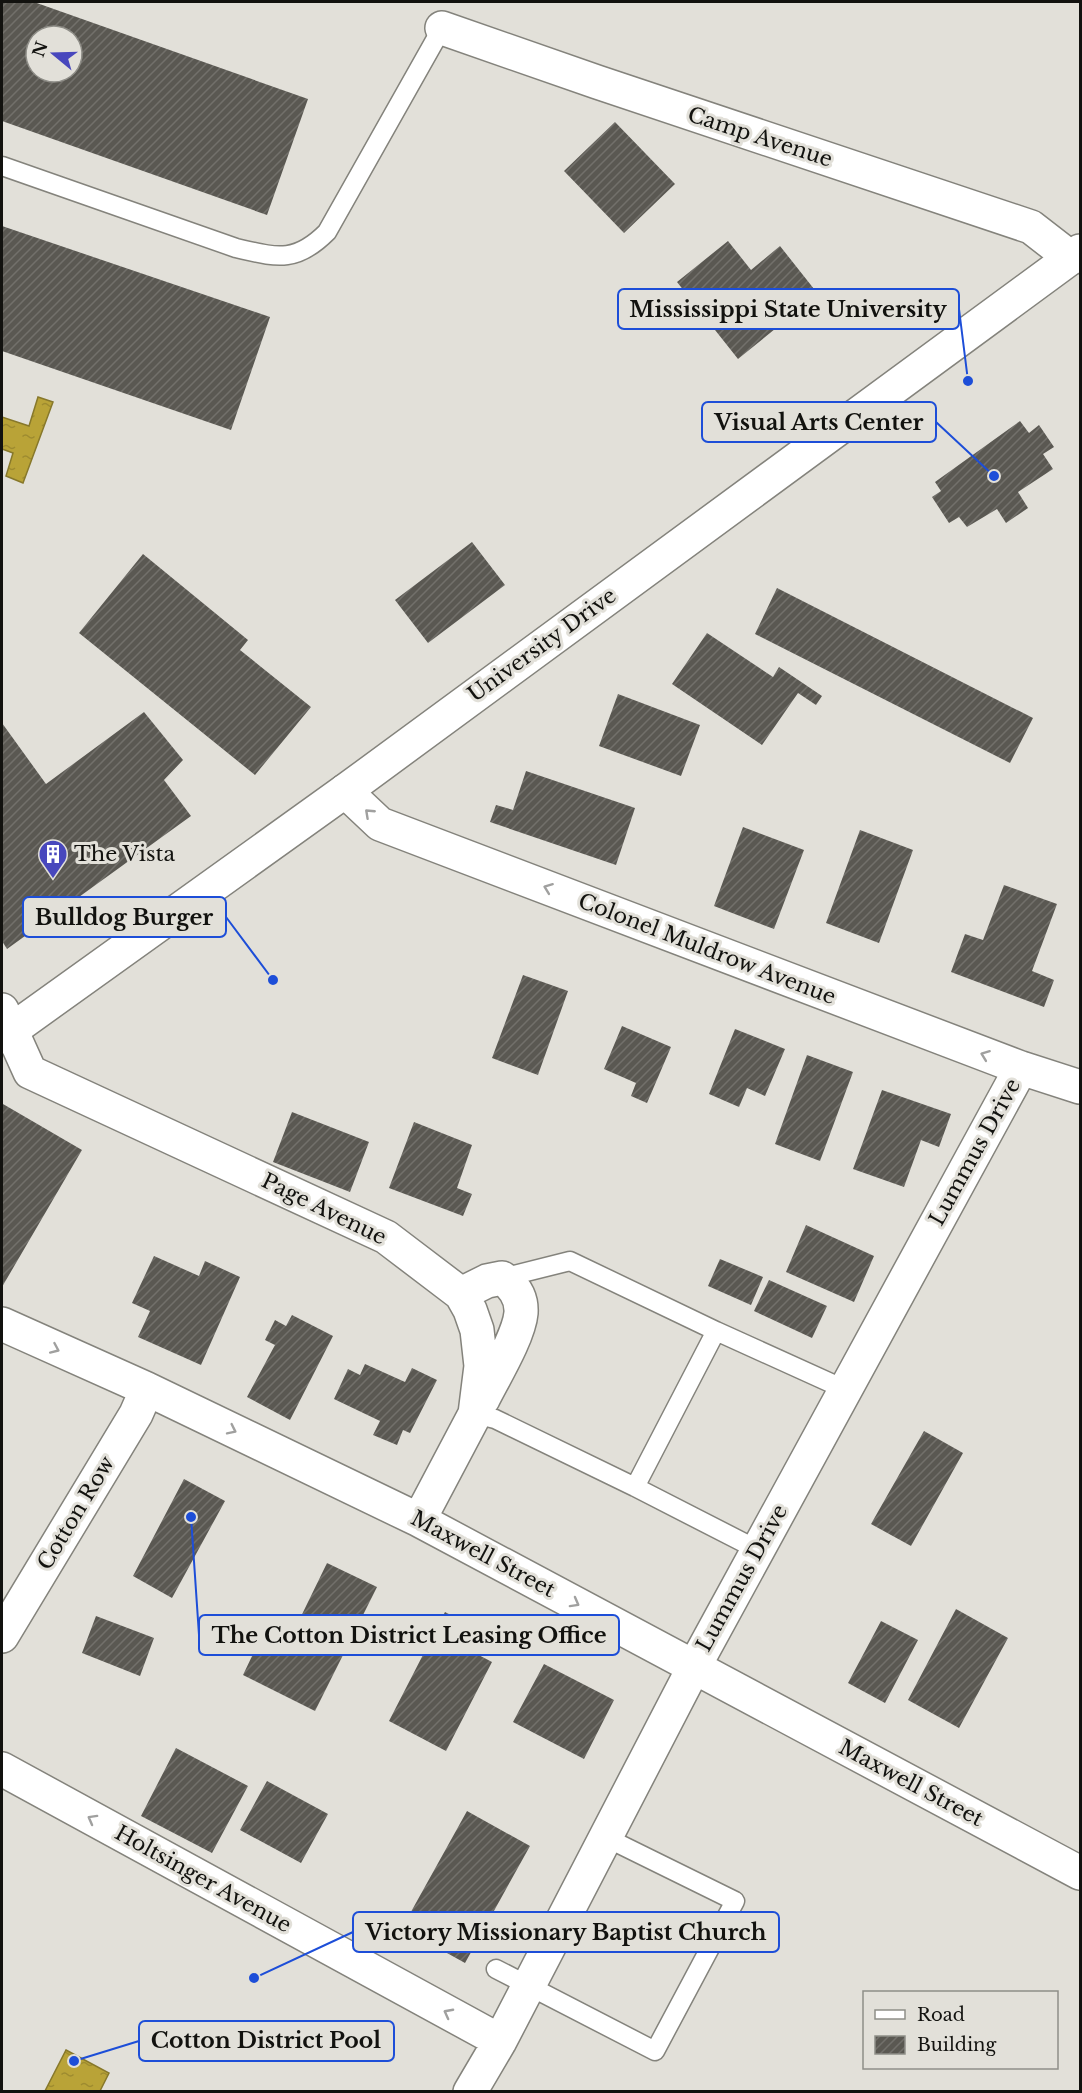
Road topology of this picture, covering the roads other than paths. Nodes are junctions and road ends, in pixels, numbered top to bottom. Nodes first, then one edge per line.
1 (442, 28) joint
2 (2, 166) edge
3 (1077, 259) edge
4 (345, 791) junction
5 (5, 1025) edge
6 (1021, 1068) junction
7 (1080, 1087) edge
8 (502, 1278) junction
9 (461, 1293) junction
10 (2, 1324) edge
11 (716, 1331) junction
12 (147, 1389) junction
13 (844, 1389) junction
14 (475, 1414) junction
15 (635, 1487) junction
16 (419, 1520) junction
17 (758, 1550) junction
18 (2, 1636) edge
19 (694, 1667) junction
20 (2, 1769) edge
21 (606, 1837) junction
22 (1080, 1873) edge
23 (496, 1969) dead end
24 (528, 1986) junction
25 (500, 2040) junction
26 (470, 2091) edge

1 - 2 lane
1 - 3 street, Camp Avenue
3 - 4 street, University Drive
4 - 5 street, University Drive
6 -> 4 street, Colonel Muldrow Avenue
5 - 9 street, Page Avenue
6 - 7 street, Colonel Muldrow Avenue
6 - 13 street, Lummus Drive
8 - 9 street
8 - 11 lane
8 - 14 street
9 - 14 street, Page Avenue
10 -> 12 street, Maxwell Street
11 - 13 lane
11 - 15 lane
12 -> 16 street, Maxwell Street
12 - 18 street, Cotton Row
13 - 17 street, Lummus Drive
14 - 15 lane
14 - 16 street, Page Avenue
15 - 17 lane
16 -> 19 street, Maxwell Street
17 - 19 street, Lummus Drive
19 - 21 street, Lummus Drive
19 - 22 street, Maxwell Street
25 -> 20 street, Holtsinger Avenue
21 - 24 street, Lummus Drive
21 - 24 lane
23 - 24 lane
24 - 25 street, Lummus Drive
25 - 26 street, Lummus Drive

